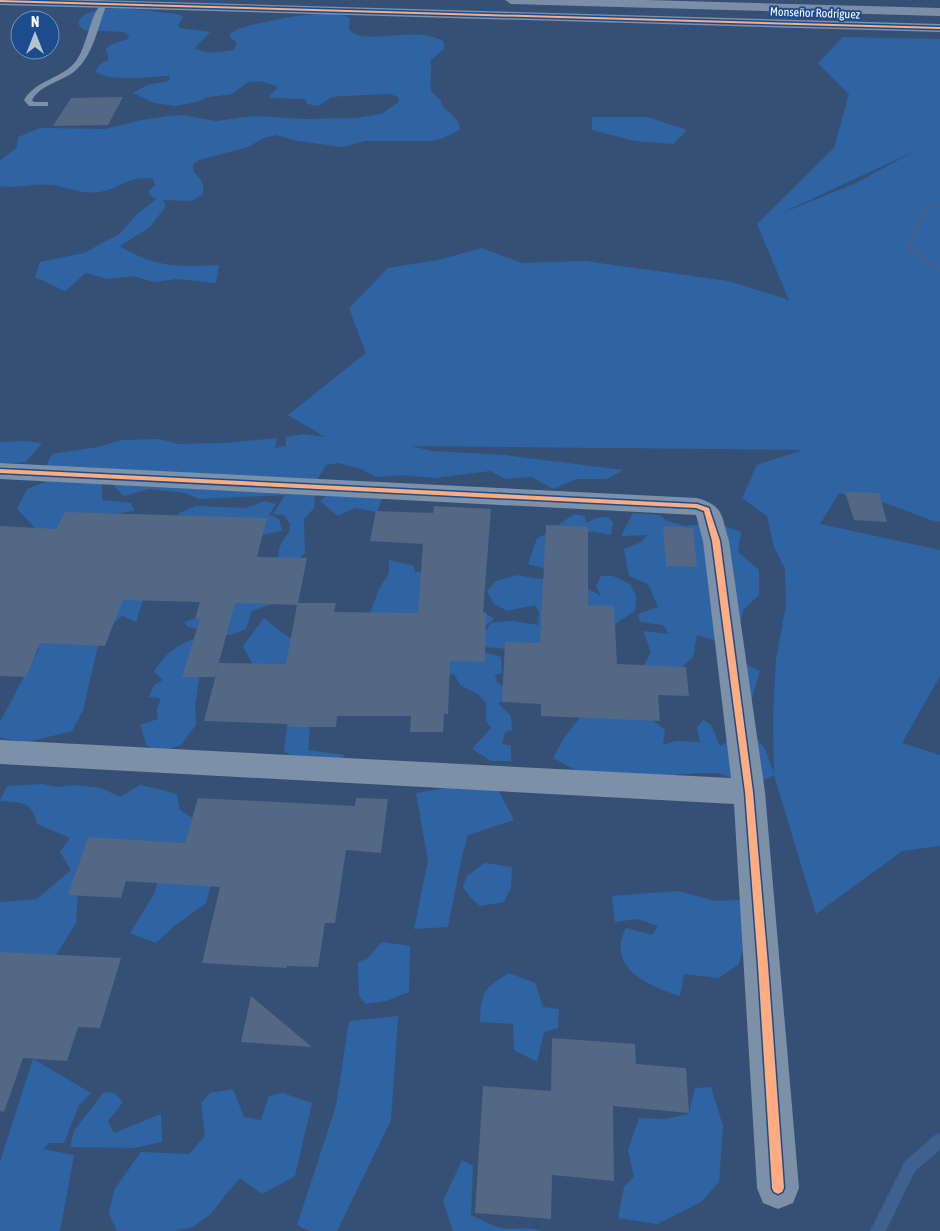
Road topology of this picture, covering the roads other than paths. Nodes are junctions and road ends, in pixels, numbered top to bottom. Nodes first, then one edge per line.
1 (197, 0) edge
2 (511, 0) edge
3 (0, 1) edge
4 (104, 4) junction
5 (256, 8) junction
6 (940, 12) edge
7 (940, 28) edge
8 (45, 104) dead end
9 (0, 470) edge
10 (0, 752) edge
11 (749, 792) junction
12 (778, 1188) dead end

1 - 5 street
2 - 6 highway
3 - 4 street, Monseñor Rodríguez
4 - 5 street, Monseñor Rodríguez
4 - 8 lane
5 - 7 street, Monseñor Rodríguez
9 - 11 street
10 - 11 street
11 - 12 street

